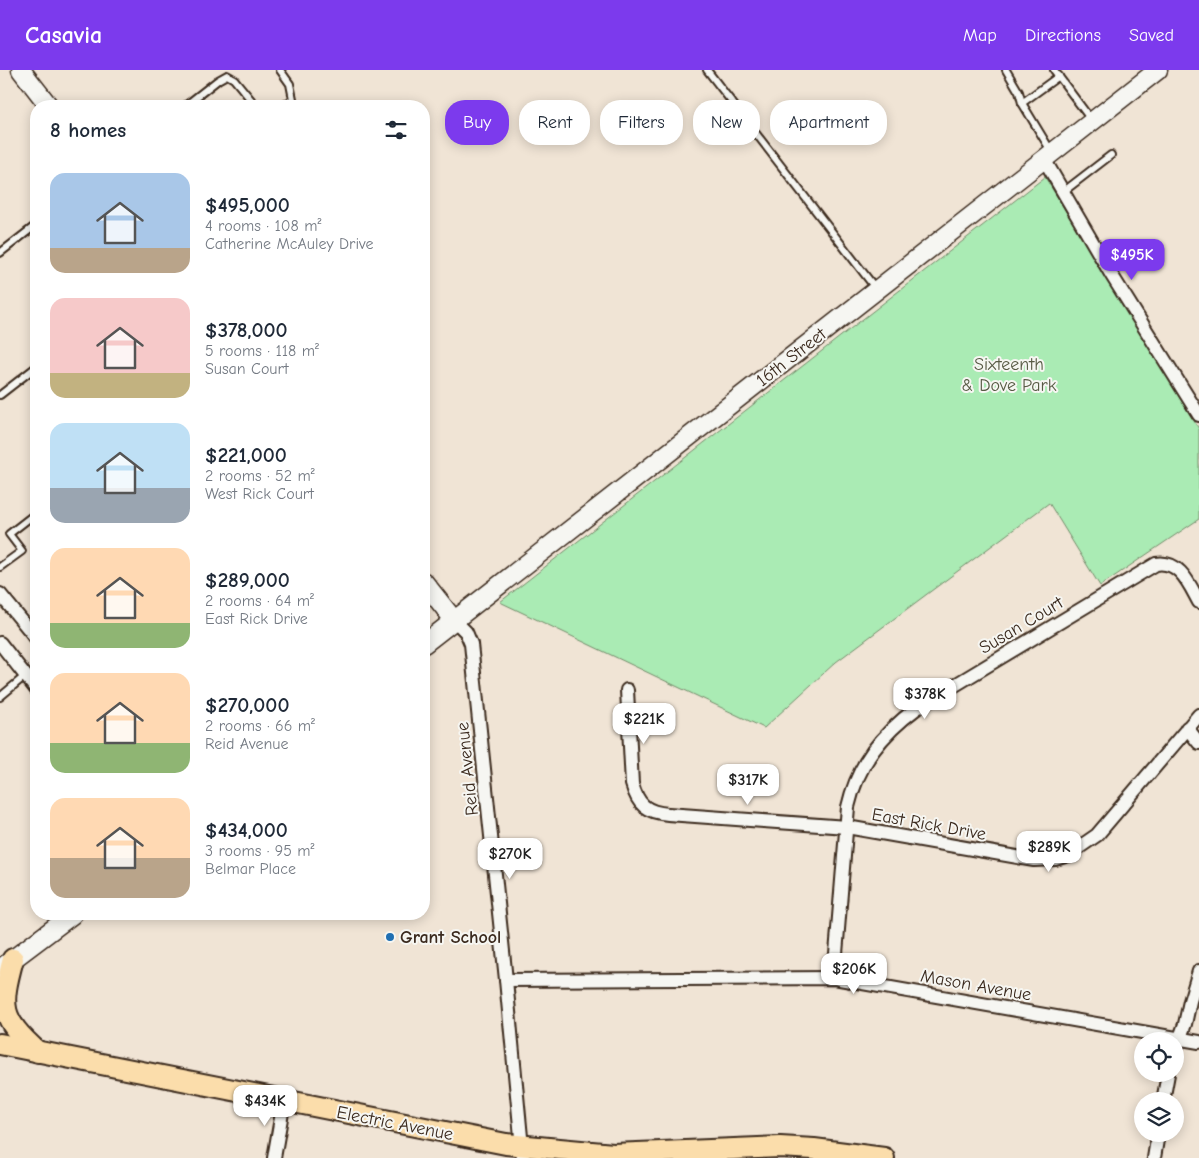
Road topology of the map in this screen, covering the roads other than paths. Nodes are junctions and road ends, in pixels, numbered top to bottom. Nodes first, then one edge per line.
1 (21, 70) edge
2 (280, 70) edge
3 (707, 70) edge
4 (1006, 70) edge
5 (1158, 70) edge
6 (1056, 73) edge
7 (44, 100) edge
8 (193, 100) edge
9 (251, 100) edge
10 (292, 100) edge
11 (1022, 103) junction
12 (1092, 121) junction
13 (1111, 155) dead end
14 (1048, 156) junction
15 (1063, 192) junction
16 (30, 230) edge
17 (0, 253) edge
18 (876, 290) junction
19 (30, 372) edge
20 (0, 395) edge
21 (1199, 415) edge
22 (30, 518) edge
23 (0, 568) edge
24 (430, 590) edge
25 (0, 594) edge
26 (1199, 602) edge
27 (454, 620) junction
28 (30, 631) edge
29 (430, 639) edge
30 (0, 643) edge
31 (25, 676) junction
32 (30, 682) edge
33 (626, 690) dead end
34 (0, 697) edge
35 (1199, 715) edge
36 (1187, 728) junction
37 (1199, 743) edge
38 (847, 827) junction
39 (65, 920) edge
40 (6, 964) edge
41 (1199, 972) edge
42 (834, 978) junction
43 (506, 980) junction
44 (1145, 1032) edge
45 (1182, 1032) edge
46 (1184, 1039) edge
47 (1199, 1042) edge
48 (0, 1044) edge
49 (40, 1053) junction
50 (284, 1101) junction
51 (1157, 1142) edge
52 (522, 1152) edge
53 (274, 1158) edge
54 (884, 1158) edge
55 (1154, 1158) edge

1 - 7 street
2 - 10 lane
3 - 18 lane
4 - 11 lane
5 - 12 street, 16th Street
6 - 11 lane
6 - 12 lane
8 - 9 lane
11 - 14 lane
12 - 14 street, 16th Street
13 - 15 lane
14 - 15 street
14 - 18 street, 16th Street
15 - 21 street
16 - 17 lane
18 - 27 street, 16th Street
19 - 20 lane
22 - 23 lane
24 - 27 street
25 - 28 street
26 - 38 street, Susan Court
27 - 29 street, 16th Street
27 - 43 street, Reid Avenue
30 - 31 street
31 - 32 street
31 - 34 lane
33 - 38 street, East Rick Drive
35 - 36 street, East Rick Drive
36 - 37 street
36 - 38 street, East Rick Drive
38 - 42 street, Susan Court
39 - 40 street
40 - 49 main road
41 - 45 street
42 - 43 street, Mason Avenue
42 - 44 street, Mason Avenue
43 - 52 street, Reid Avenue
46 - 47 street, Mason Avenue
48 - 49 main road, Electric Avenue
49 - 50 main road, Electric Avenue
50 - 52 main road, Electric Avenue
50 - 53 street
51 - 55 street
52 - 54 main road, Electric Avenue

